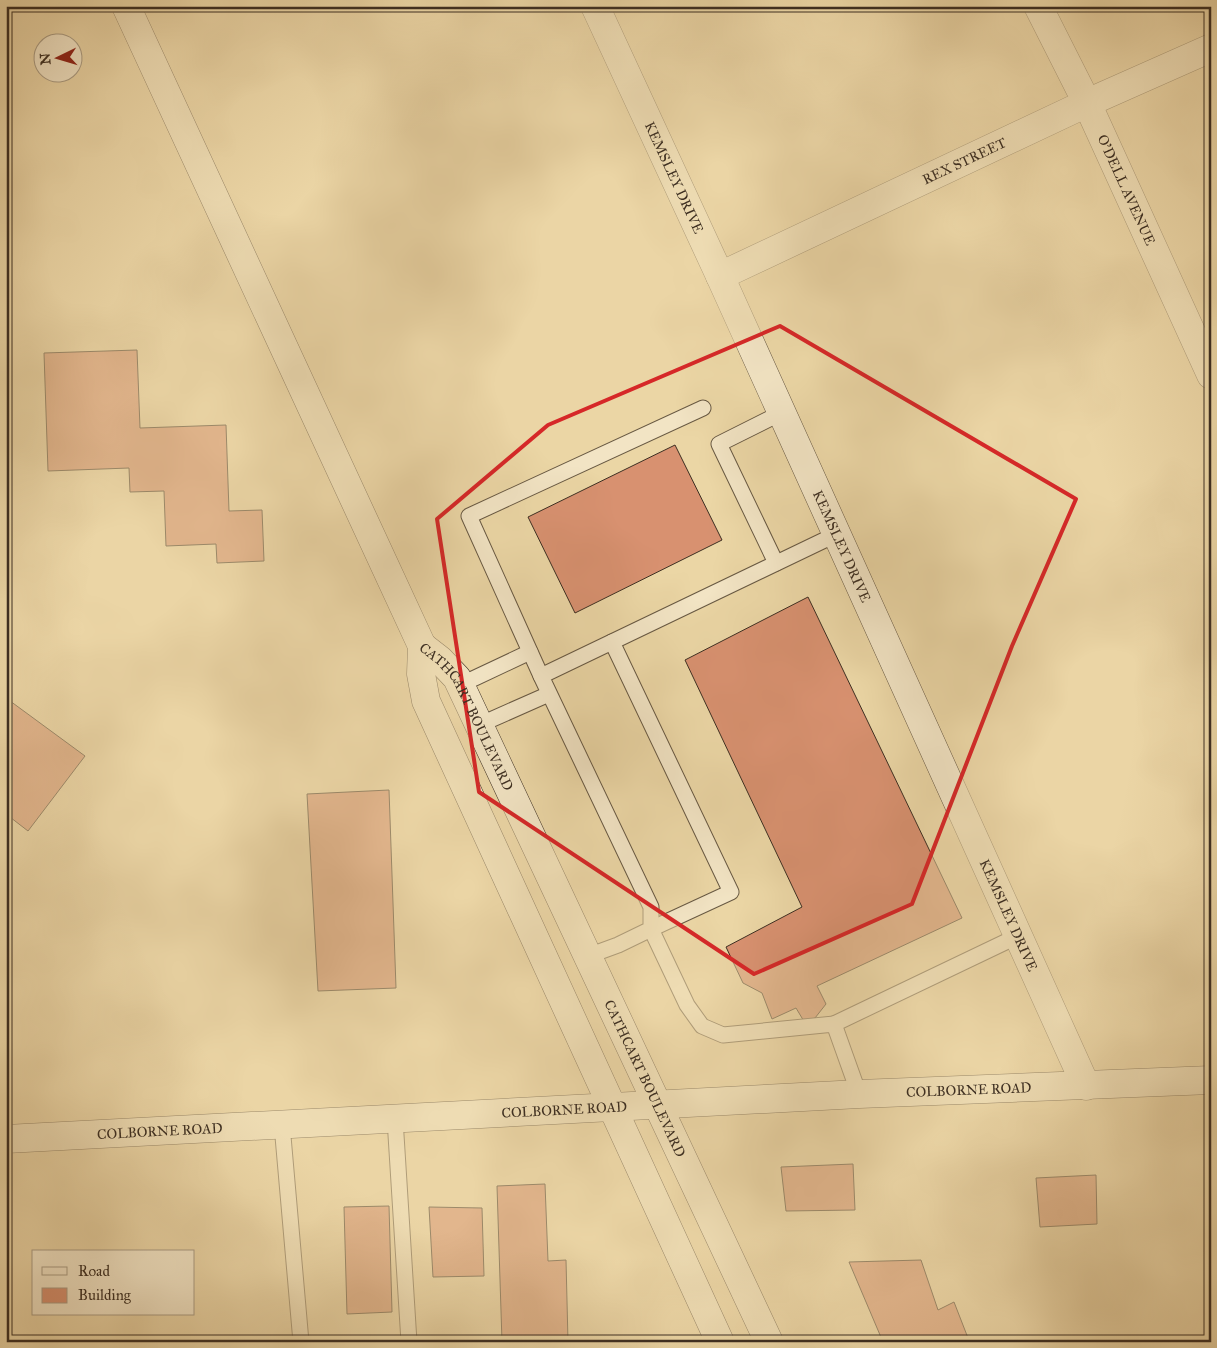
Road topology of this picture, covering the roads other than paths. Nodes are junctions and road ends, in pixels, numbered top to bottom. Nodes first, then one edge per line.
1 (126, 6) edge
2 (595, 6) edge
3 (1038, 6) edge
4 (1211, 48) edge
5 (1087, 103) junction
6 (720, 276) junction
7 (1211, 375) edge
8 (703, 408) dead end
9 (781, 413) junction
10 (836, 534) junction
11 (776, 563) junction
12 (612, 642) junction
13 (422, 646) junction
14 (530, 652) junction
15 (541, 676) junction
16 (460, 685) junction
17 (549, 694) junction
18 (479, 725) junction
19 (651, 929) junction
20 (1018, 936) junction
21 (588, 956) junction
22 (834, 1024) junction
23 (1211, 1080) edge
24 (1086, 1086) junction
25 (859, 1094) junction
26 (658, 1104) junction
27 (613, 1107) junction
28 (395, 1119) junction
29 (282, 1125) junction
30 (6, 1139) edge
31 (301, 1342) edge
32 (408, 1342) edge
33 (720, 1342) edge
34 (769, 1342) edge

1 - 13 street
2 - 6 street, KEMSLEY DRIVE
3 - 5 street, O'DELL AVENUE
4 - 5 street, REX STREET
5 - 6 street, REX STREET
5 - 7 street, O'DELL AVENUE
6 - 9 street, KEMSLEY DRIVE
8 - 14 lane
9 - 10 street, KEMSLEY DRIVE
9 - 11 lane
10 - 11 lane
10 - 20 street, KEMSLEY DRIVE
11 - 12 lane
12 - 15 lane
12 - 19 lane
13 - 16 street, CATHCART BOULEVARD
13 - 27 street, CATHCART BOULEVARD
14 - 15 lane
14 - 16 lane
15 - 17 lane
16 - 18 street, CATHCART BOULEVARD
17 - 18 lane
17 - 19 lane
18 - 21 street, CATHCART BOULEVARD
19 - 21 lane
19 - 22 lane
20 - 22 lane
20 - 24 street, KEMSLEY DRIVE
21 - 26 street, CATHCART BOULEVARD
22 - 25 lane
23 - 24 street, COLBORNE ROAD
24 - 25 street, COLBORNE ROAD
25 - 26 street, COLBORNE ROAD
26 - 27 street, COLBORNE ROAD
26 - 34 street, CATHCART BOULEVARD
27 - 28 street, COLBORNE ROAD
27 - 33 street, CATHCART BOULEVARD
28 - 29 street, COLBORNE ROAD
28 - 32 lane
29 - 30 street, COLBORNE ROAD
29 - 31 lane

